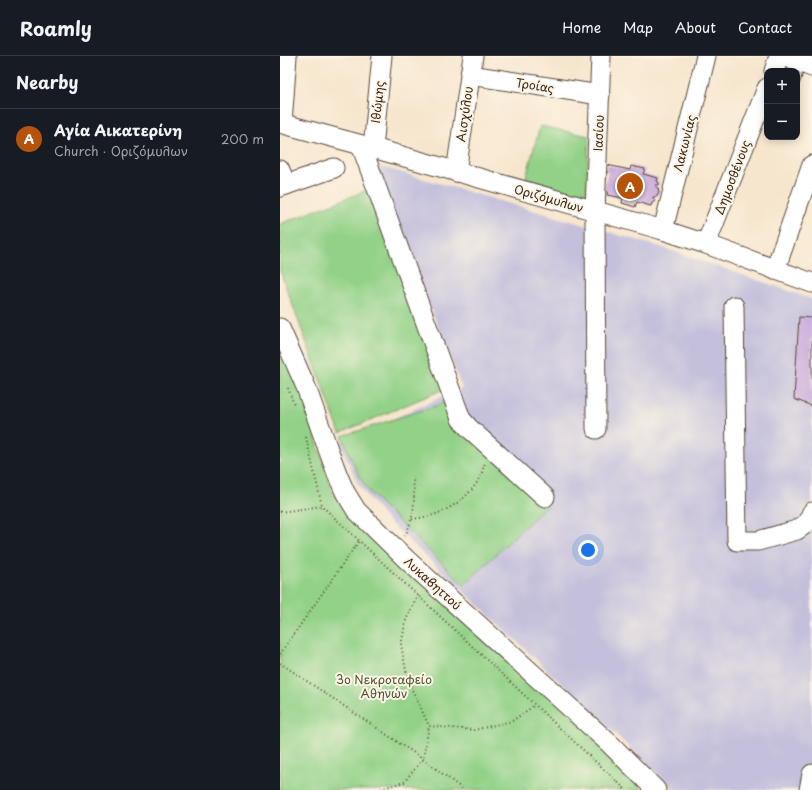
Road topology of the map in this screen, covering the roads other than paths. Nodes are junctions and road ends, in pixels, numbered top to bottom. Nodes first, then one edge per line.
1 (287, 56) edge
2 (382, 56) edge
3 (472, 56) edge
4 (601, 56) edge
5 (706, 56) edge
6 (779, 56) edge
7 (783, 56) edge
8 (812, 67) edge
9 (775, 68) edge
10 (470, 75) junction
11 (600, 95) junction
12 (764, 96) edge
13 (281, 123) edge
14 (367, 146) junction
15 (812, 165) edge
16 (334, 168) dead end
17 (456, 172) junction
18 (282, 181) edge
19 (595, 211) junction
20 (663, 230) junction
21 (706, 244) junction
22 (775, 270) junction
23 (812, 283) edge
24 (734, 306) dead end
25 (280, 328) edge
26 (596, 429) dead end
27 (545, 497) dead end
28 (812, 512) edge
29 (812, 774) edge
30 (656, 790) edge
31 (809, 790) edge

1 - 13 street
2 - 14 street, Ιθώμης
3 - 10 street, Αισχύλου
4 - 11 street, Ιασίου
5 - 20 street, Λακωνίας
6 - 9 street
7 - 8 street
10 - 11 street, Τροίας
10 - 17 street, Αισχύλου
11 - 19 street, Ιασίου
12 - 21 street, Δημοσθένους
13 - 14 street, Οριζόμυλων
14 - 17 street, Οριζόμυλων
14 - 27 street
15 - 22 street
16 - 18 street
17 - 19 street, Οριζόμυλων
19 - 20 street, Οριζόμυλων
19 - 26 street, Ιασίου
20 - 21 street, Οριζόμυλων
21 - 22 street, Οριζόμυλων
22 - 23 street, Οριζόμυλων
24 - 28 street
25 - 30 street, Λυκαβηττού
29 - 31 street

